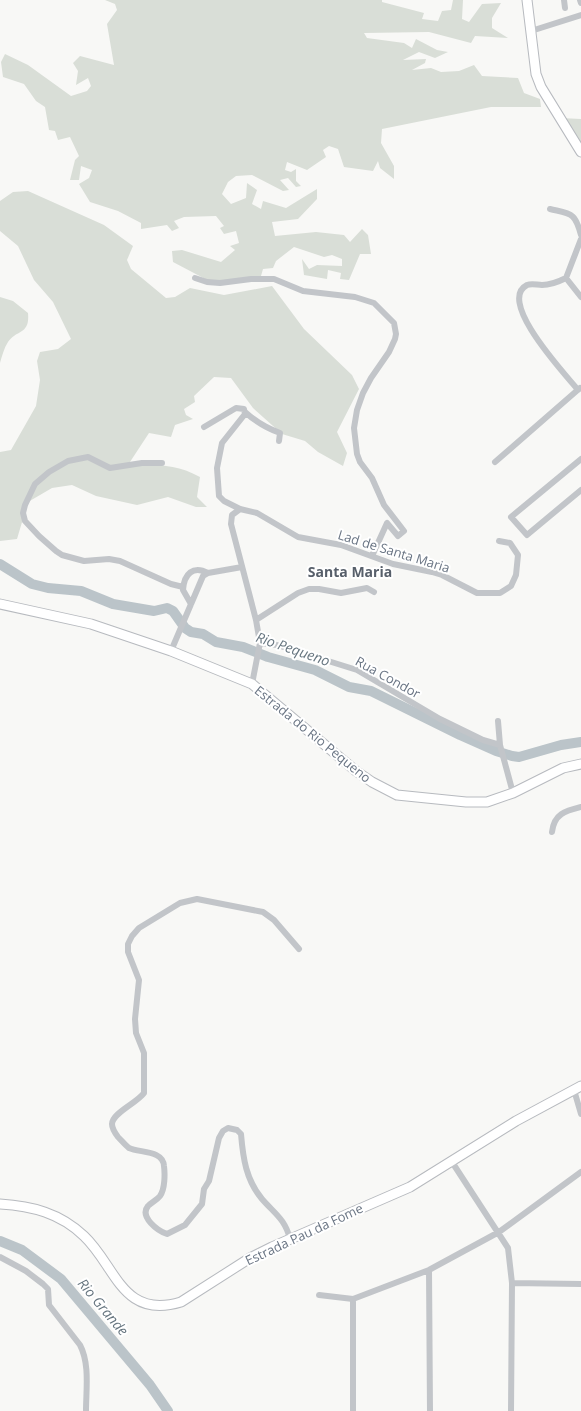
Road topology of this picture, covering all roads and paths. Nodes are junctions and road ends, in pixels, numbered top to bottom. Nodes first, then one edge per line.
1 (527, 0) edge
2 (564, 0) edge
3 (565, 8) dead end
4 (581, 15) edge
5 (531, 31) junction
6 (581, 152) edge
7 (550, 209) dead end
8 (581, 235) edge
9 (581, 239) edge
10 (195, 278) dead end
11 (566, 278) junction
12 (581, 297) edge
13 (579, 389) edge
14 (245, 412) junction
15 (204, 427) dead end
16 (279, 440) dead end
17 (581, 459) edge
18 (494, 462) dead end
19 (162, 463) dead end
20 (581, 490) edge
21 (240, 509) junction
22 (499, 541) dead end
23 (372, 556) junction
24 (242, 567) junction
25 (208, 573) junction
26 (183, 587) junction
27 (374, 592) dead end
28 (0, 604) edge
29 (191, 604) junction
30 (256, 620) junction
31 (260, 645) junction
32 (171, 651) junction
33 (252, 684) junction
34 (498, 721) dead end
35 (500, 747) junction
36 (581, 764) edge
37 (513, 793) junction
38 (581, 807) edge
39 (552, 832) dead end
40 (299, 949) dead end
41 (577, 1088) edge
42 (581, 1114) edge
43 (452, 1162) junction
44 (581, 1172) edge
45 (0, 1204) edge
46 (498, 1232) junction
47 (290, 1239) junction
48 (0, 1257) edge
49 (429, 1270) junction
50 (512, 1283) junction
51 (581, 1284) edge
52 (319, 1295) dead end
53 (353, 1299) junction
54 (86, 1411) edge
55 (353, 1411) edge
56 (430, 1411) edge
57 (511, 1411) edge

1 - 5 street
2 - 3 street
4 - 5 street
5 - 6 street
7 - 8 street
9 - 11 street
10 - 23 street
11 - 12 street
11 - 13 street
13 - 18 street
14 - 15 street
14 - 16 street
14 - 21 street, Lad de Santa Maria
17 - 20 street
19 - 26 street
21 - 23 street, Lad de Santa Maria
21 - 24 street
22 - 23 street, Lad de Santa Maria
24 - 25 street
24 - 30 street
25 - 26 street
25 - 29 street
26 - 29 street
27 - 30 street
28 - 32 street, Estrada do Rio Pequeno
29 - 32 street
30 - 31 street
31 - 33 street
31 - 35 street, Rua Condor
32 - 33 street, Estrada do Rio Pequeno
33 - 37 street, Estrada do Rio Pequeno
34 - 35 street
35 - 37 street
36 - 37 street, Estrada do Rio Pequeno
38 - 39 street
40 - 47 street
41 - 42 street
41 - 43 street, Estrada Pau da Fome
43 - 46 street
43 - 47 street, Estrada Pau da Fome
44 - 46 street
45 - 47 street, Estrada Pau da Fome
46 - 49 street
46 - 50 street
48 - 54 street
49 - 53 street
49 - 56 street
50 - 51 street
50 - 57 street
52 - 53 street
53 - 55 street

